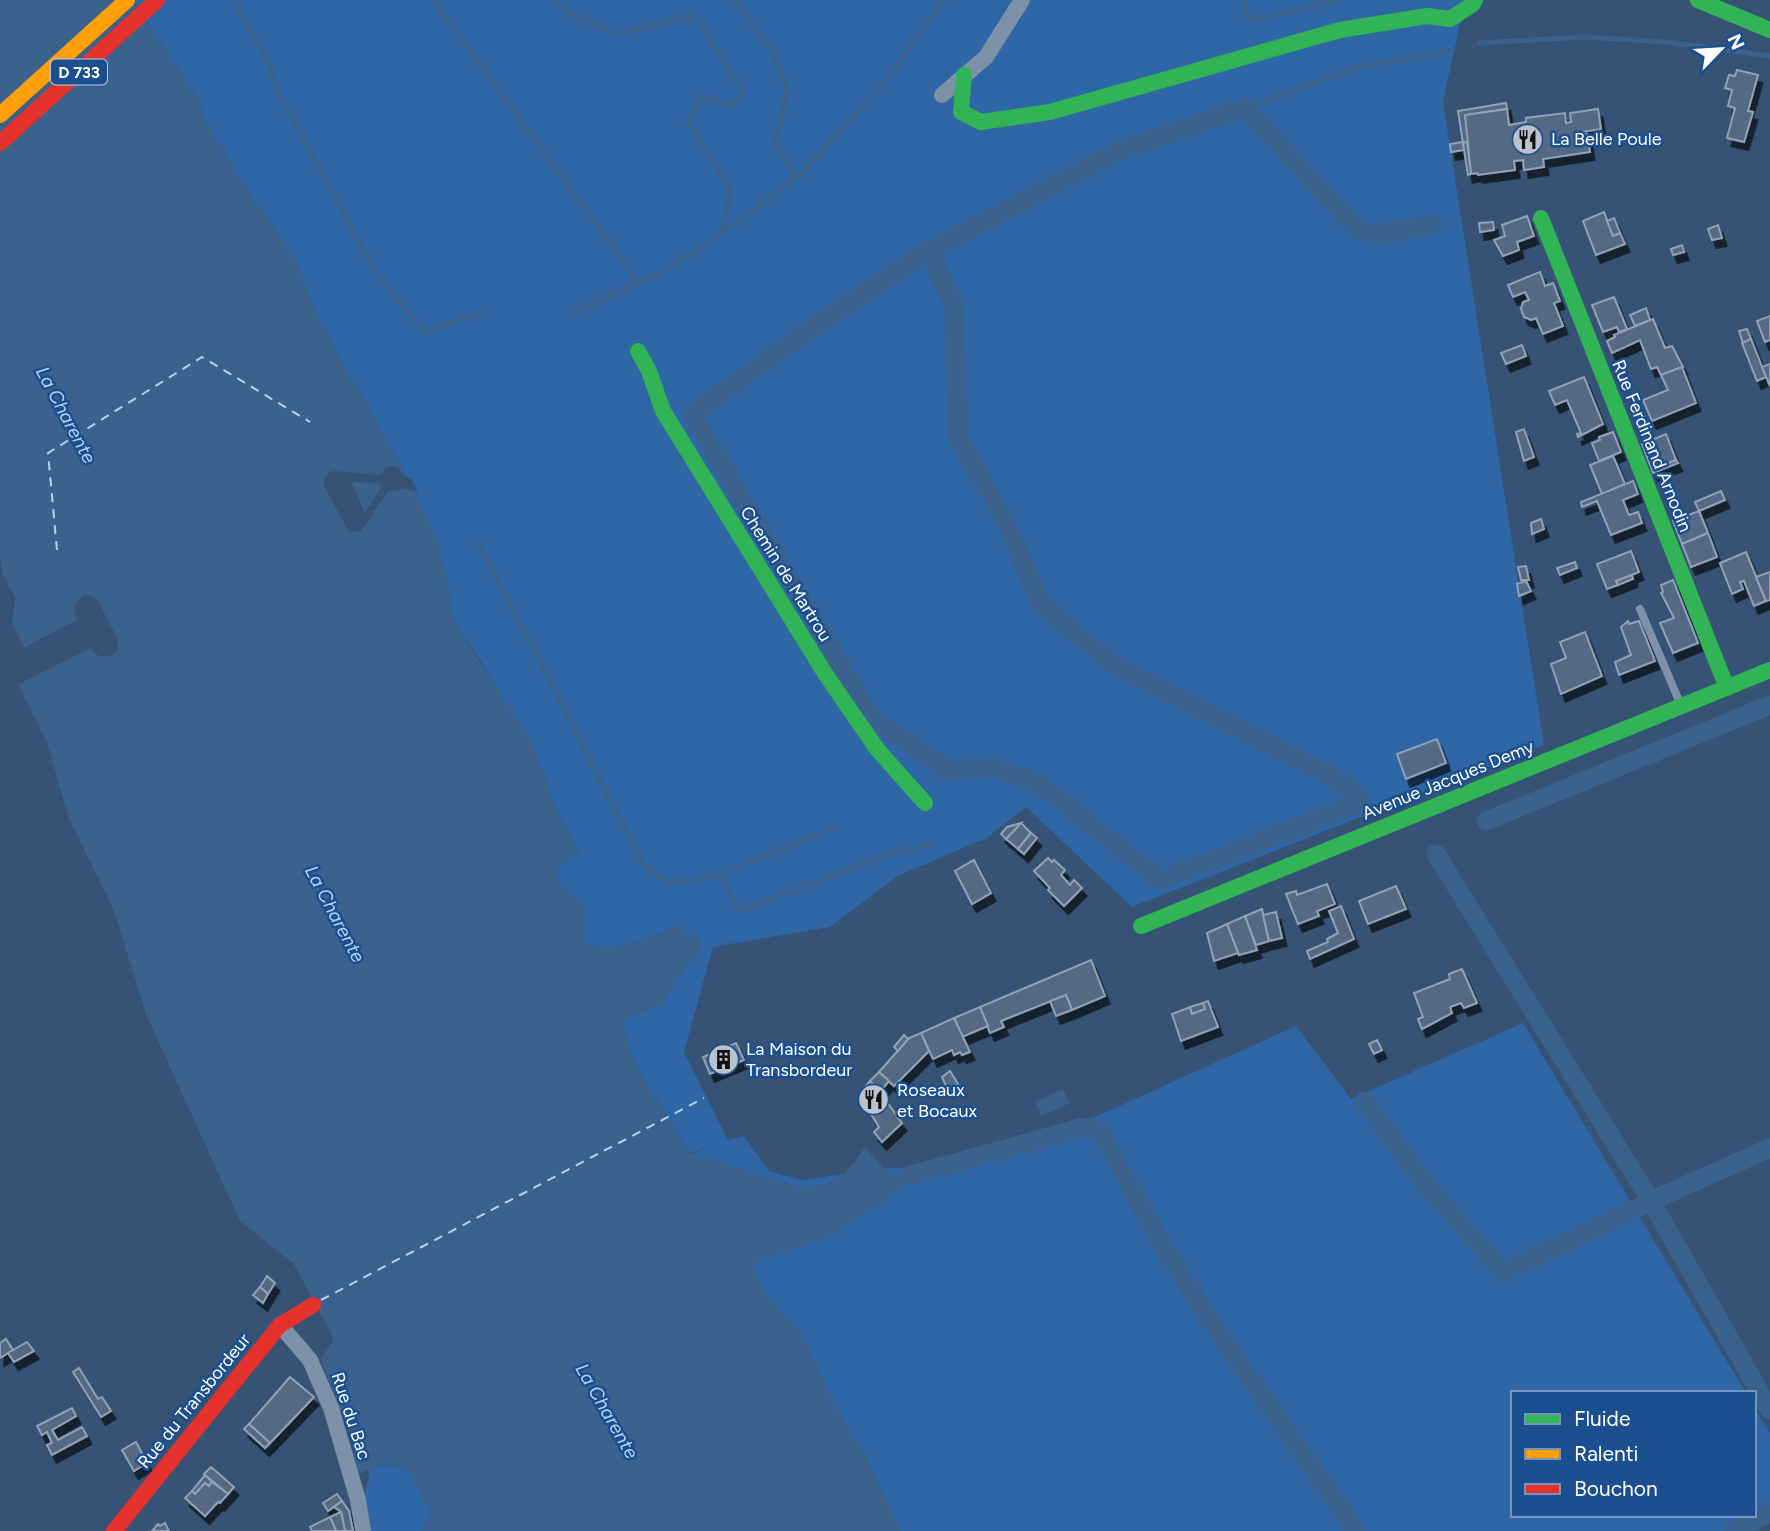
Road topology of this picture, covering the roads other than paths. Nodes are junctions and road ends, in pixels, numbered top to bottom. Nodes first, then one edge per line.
1 (127, 0) edge
2 (158, 0) edge
3 (1022, 0) edge
4 (1475, 0) edge
5 (1698, 0) edge
6 (1722, 0) edge
7 (1770, 13) edge
8 (1770, 30) edge
9 (964, 75) junction
10 (942, 95) dead end
11 (0, 115) edge
12 (0, 143) edge
13 (1541, 218) dead end
14 (638, 351) dead end
15 (1640, 608) dead end
16 (1770, 670) edge
17 (1727, 688) junction
18 (1682, 706) junction
19 (925, 803) dead end
20 (1141, 926) dead end
21 (313, 1305) dead end
22 (280, 1325) junction
23 (114, 1531) edge
24 (363, 1531) edge

1 - 11 street, D 733
2 - 12 street, D 733
3 - 9 street
4 - 9 street
5 - 8 street
6 - 7 street
9 - 10 street
13 - 17 street, Rue Ferdinand Arnodin
14 - 19 street, Chemin de Martrou
15 - 18 lane
16 - 17 street, Avenue Jacques Demy
17 - 18 street, Avenue Jacques Demy
18 - 20 street, Avenue Jacques Demy
21 - 22 street, Rue du Transbordeur
22 - 23 street, Rue du Transbordeur
22 - 24 street, Rue du Bac

